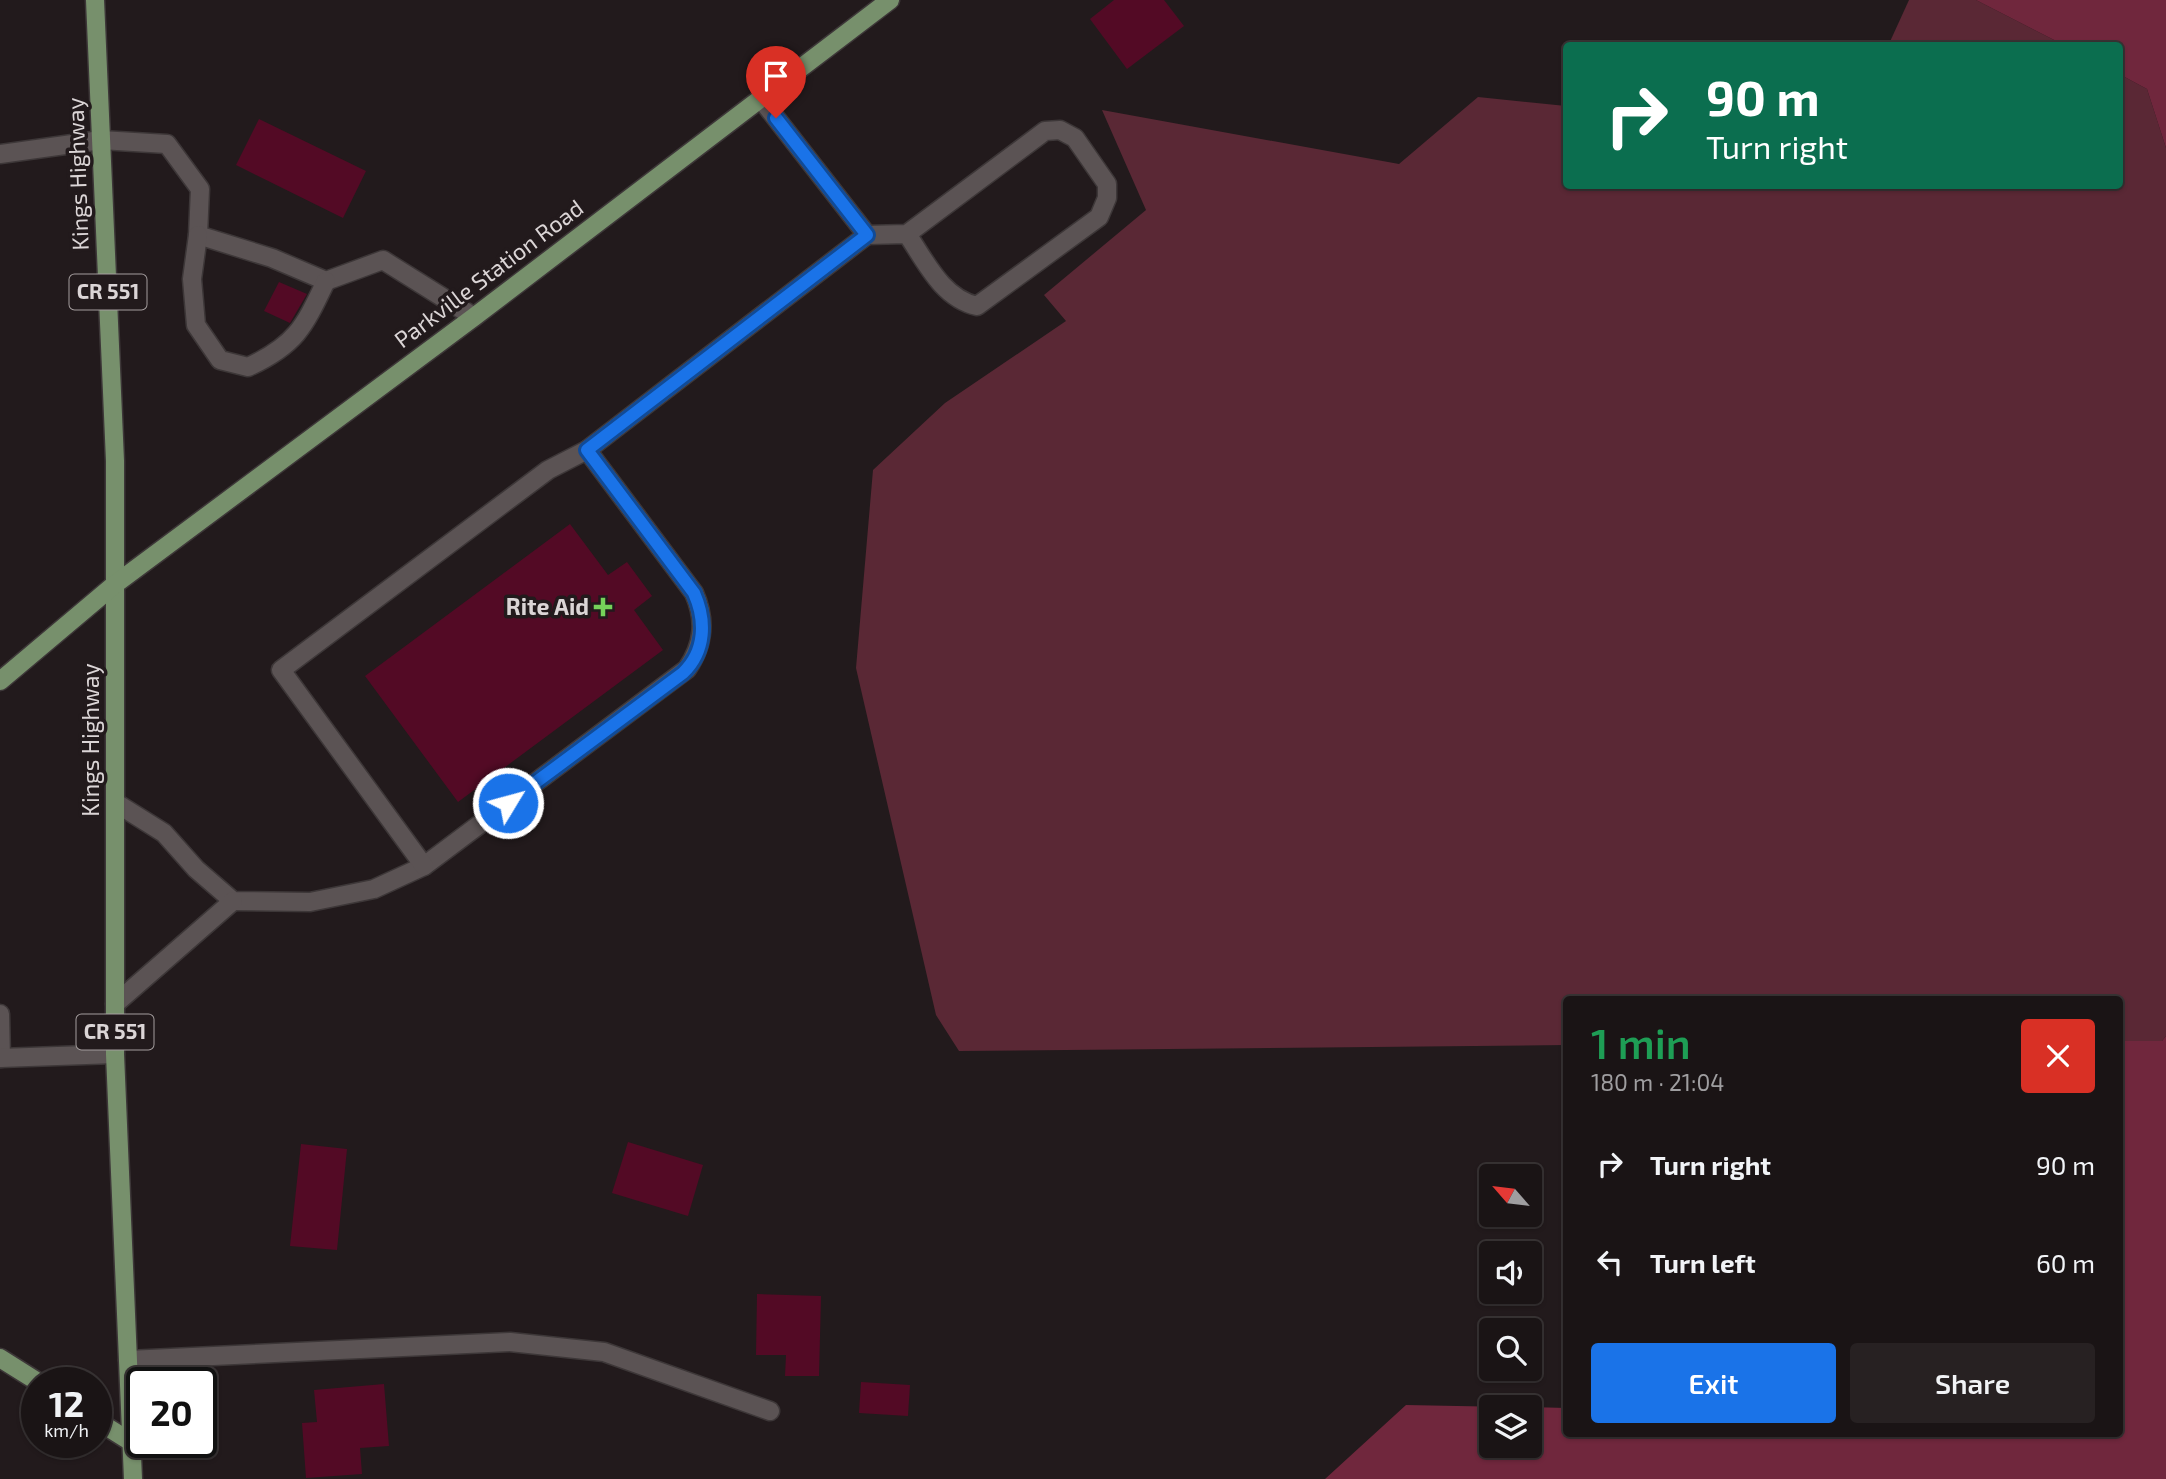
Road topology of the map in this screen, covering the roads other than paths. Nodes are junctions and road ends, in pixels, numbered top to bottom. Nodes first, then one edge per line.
1 (95, 0) edge
2 (890, 0) edge
3 (761, 99) junction
4 (102, 140) junction
5 (0, 154) edge
6 (907, 234) junction
7 (198, 235) junction
8 (867, 235) junction
9 (326, 281) junction
10 (474, 317) junction
11 (587, 450) junction
12 (114, 585) junction
13 (0, 681) edge
14 (116, 803) junction
15 (424, 866) junction
16 (233, 901) junction
17 (116, 1004) junction
18 (0, 1014) edge
19 (115, 1054) junction
20 (1, 1058) edge
21 (0, 1358) edge
22 (128, 1360) junction
23 (128, 1367) edge
24 (21, 1371) edge
25 (770, 1411) dead end
26 (132, 1458) edge
27 (133, 1479) edge

1 - 4 main road, Kings Highway / CR 551
2 - 3 main road, Parkville Station Road
3 - 8 lane
3 - 10 main road, Parkville Station Road
4 - 5 lane
4 - 7 lane
4 - 12 main road, Kings Highway / CR 551
6 - 6 lane
6 - 8 lane
7 - 9 lane
7 - 9 lane
8 - 11 lane
9 - 10 lane
10 - 12 main road, Parkville Station Road
11 - 15 lane
11 - 15 lane
12 - 13 main road, Parkville Station Road
12 - 14 main road, Kings Highway / CR 551
14 - 16 lane
14 - 17 main road, Kings Highway / CR 551
15 - 16 lane
16 - 17 lane
17 - 19 main road, Kings Highway / CR 551
18 - 20 lane
19 - 20 lane
19 - 22 main road, Kings Highway / CR 551
21 - 24 main road
22 - 23 main road, Kings Highway / CR 551
22 - 25 lane
26 - 27 main road, Kings Highway / CR 551

